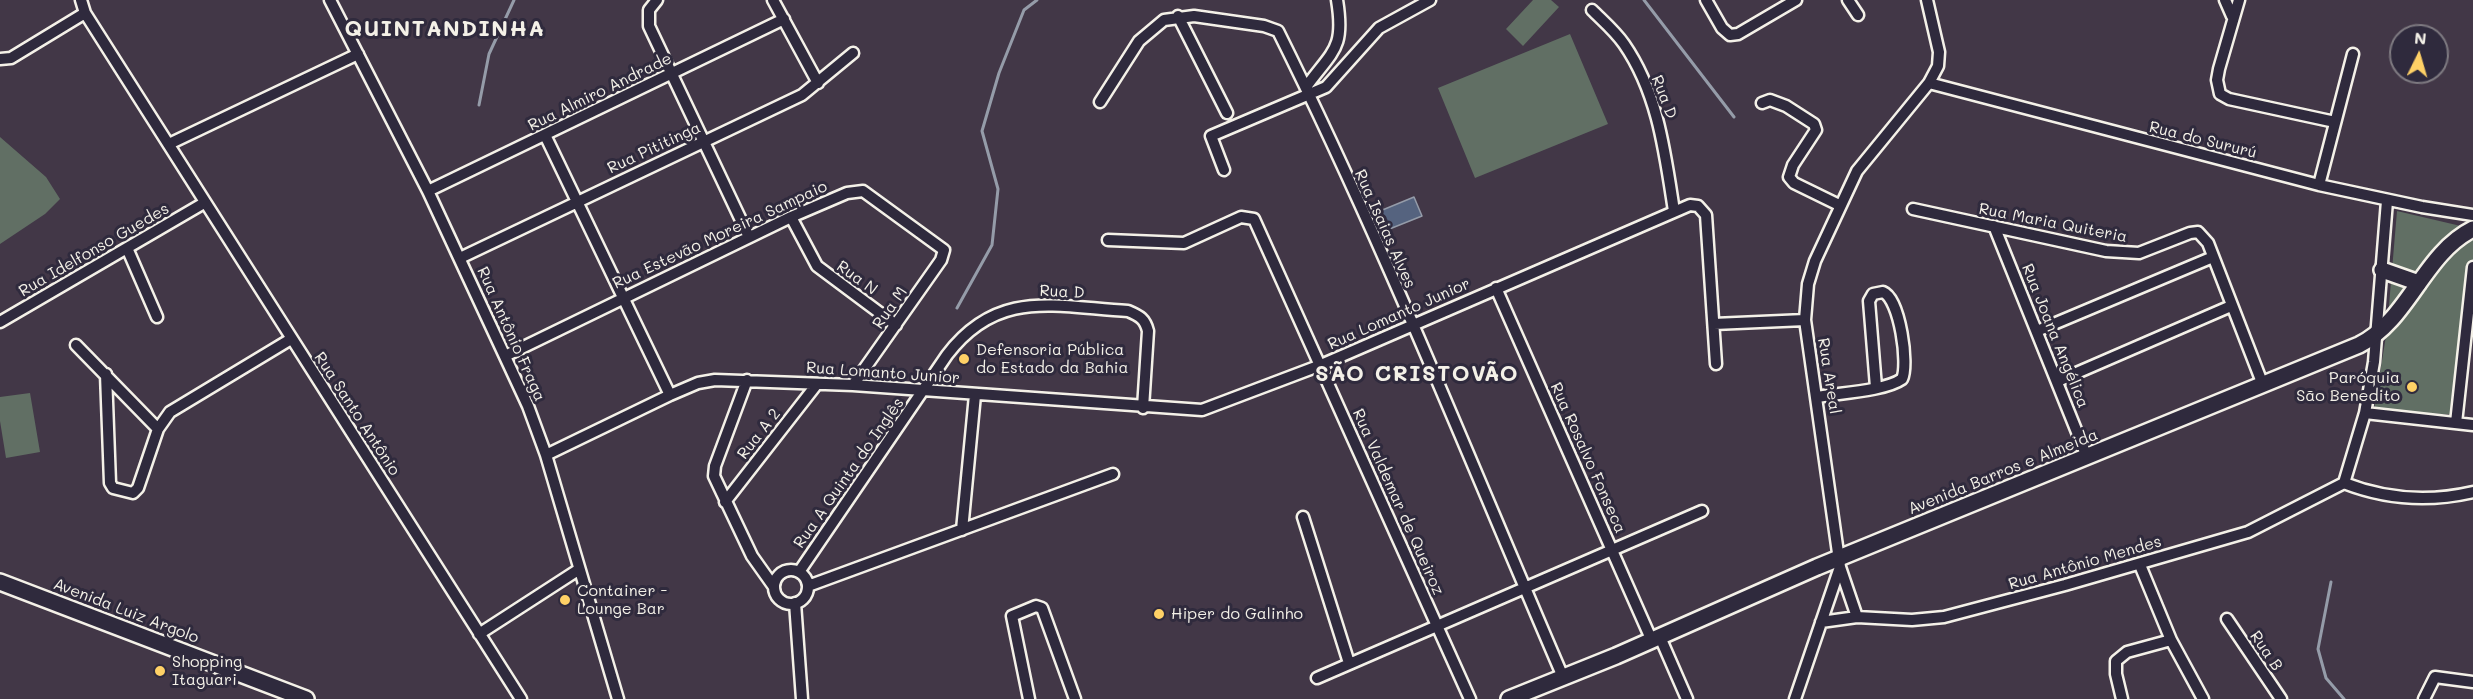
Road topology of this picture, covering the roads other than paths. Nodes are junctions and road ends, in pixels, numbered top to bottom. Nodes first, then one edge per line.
1 (81, 0) edge
2 (330, 0) edge
3 (657, 0) edge
4 (773, 0) edge
5 (1337, 0) edge
6 (1430, 0) edge
7 (1706, 0) edge
8 (1796, 0) edge
9 (1848, 0) edge
10 (1927, 0) edge
11 (2225, 0) edge
12 (2239, 0) edge
13 (1418, 4) edge
14 (1592, 10) dead end
15 (85, 13) junction
16 (1858, 15) dead end
17 (1178, 16) junction
18 (2232, 16) junction
19 (784, 19) junction
20 (853, 53) dead end
21 (358, 54) junction
22 (2353, 54) dead end
23 (0, 59) edge
24 (674, 73) junction
25 (818, 83) junction
26 (1929, 83) junction
27 (1308, 91) junction
28 (1101, 102) dead end
29 (1762, 103) dead end
30 (1227, 113) dead end
31 (2335, 123) junction
32 (546, 135) junction
33 (705, 141) junction
34 (169, 144) junction
35 (1224, 170) dead end
36 (2319, 185) junction
37 (428, 190) junction
38 (578, 201) junction
39 (2387, 201) junction
40 (204, 203) junction
41 (1839, 205) junction
42 (1913, 209) dead end
43 (1674, 211) junction
44 (2473, 215) edge
45 (791, 217) junction
46 (1994, 226) junction
47 (2473, 229) edge
48 (749, 237) junction
49 (1108, 240) dead end
50 (942, 246) joint
51 (127, 248) junction
52 (2213, 257) junction
53 (460, 258) junction
54 (2473, 267) edge
55 (2382, 270) junction
56 (2419, 283) junction
57 (1496, 288) junction
58 (624, 297) junction
59 (2231, 306) junction
60 (157, 317) dead end
61 (1805, 320) junction
62 (0, 322) edge
63 (1411, 324) junction
64 (1714, 324) junction
65 (896, 325) junction
66 (2037, 331) junction
67 (2378, 334) junction
68 (291, 339) junction
69 (76, 345) dead end
70 (505, 356) junction
71 (1716, 363) dead end
72 (1321, 365) junction
73 (106, 374) junction
74 (747, 380) junction
75 (2058, 381) junction
76 (817, 384) junction
77 (853, 385) junction
78 (2263, 385) junction
79 (1876, 387) junction
80 (925, 391) junction
81 (670, 395) junction
82 (975, 395) junction
83 (1817, 397) junction
84 (1143, 408) junction
85 (2365, 414) junction
86 (2456, 423) junction
87 (2473, 425) edge
88 (158, 429) junction
89 (546, 455) junction
90 (2087, 457) junction
91 (1113, 474) dead end
92 (2344, 483) junction
93 (2473, 492) edge
94 (725, 502) junction
95 (1702, 511) dead end
96 (1303, 517) dead end
97 (962, 530) junction
98 (1613, 550) junction
99 (1840, 562) junction
100 (2140, 564) junction
101 (578, 570) junction
102 (799, 572) junction
103 (0, 582) edge
104 (808, 586) junction
105 (1524, 586) junction
106 (774, 587) junction
107 (795, 603) junction
108 (1857, 617) junction
109 (2227, 619) dead end
110 (1821, 622) junction
111 (1436, 625) junction
112 (479, 634) junction
113 (1656, 639) junction
114 (2171, 640) junction
115 (1350, 663) junction
116 (1563, 677) junction
117 (1317, 678) dead end
118 (2473, 682) edge
119 (306, 699) edge
120 (521, 699) edge
121 (618, 699) edge
122 (802, 699) edge
123 (1029, 699) edge
124 (1075, 699) edge
125 (1470, 699) edge
126 (1509, 699) edge
127 (1687, 699) edge
128 (1795, 699) edge
129 (2122, 699) edge
130 (2203, 699) edge
131 (2282, 699) edge
132 (2424, 699) edge

1 - 15 street, Rua Santo Antônio
2 - 21 street, Rua Antônio Fraga
3 - 24 street
4 - 19 street
5 - 27 street
6 - 13 street
7 - 8 street
9 - 16 street
10 - 26 street
11 - 18 street
12 - 18 street
13 - 27 street
14 - 43 street, Rua D
15 - 23 street
15 - 34 street, Rua Santo Antônio
17 - 27 street, Rua Isaias Alves
17 - 28 street, Rua Isaias Alves
17 - 30 street
18 - 31 street
19 - 24 street, Rua Almiro Andrade
19 - 25 street
20 - 25 street, Rua Pititinga
21 - 34 street
21 - 37 street, Rua Antônio Fraga
22 - 31 street
24 - 32 street, Rua Almiro Andrade
24 - 33 street
25 - 33 street, Rua Pititinga
26 - 36 street, Rua do Sururú
26 - 41 street, Rua Areal
27 - 35 street
27 - 63 street, Rua Isaias Alves
29 - 41 street
31 - 36 street
32 - 37 street, Rua Almiro Andrade
32 - 38 street
33 - 38 street, Rua Pititinga
33 - 48 street
34 - 40 street, Rua Santo Antônio
36 - 39 street, Rua do Sururú
37 - 53 street, Rua Antônio Fraga
38 - 53 street, Rua Pititinga
38 - 58 street
39 - 44 street, Rua do Sururú
39 - 55 street
40 - 51 street, Rua Idelfonso Guedes
40 - 68 street, Rua Santo Antônio
41 - 61 street, Rua Areal
42 - 46 street, Rua Maria Quiteria
43 - 57 street, Rua Lomanto Junior
43 - 64 street, Rua Lomanto Junior
45 - 48 street, Rua Estevão Moreira Sampaio
45 - 50 street, Rua Estevão Moreira Sampaio
45 - 65 street, Rua N
46 - 52 street, Rua Maria Quiteria
46 - 66 street, Rua Joana Angélica
47 - 56 street, Avenida Barros e Almeida
48 - 58 street, Rua Estevão Moreira Sampaio
49 - 72 street, Rua Valdemar de Queiroz
50 - 65 street, Rua M
51 - 60 street
51 - 62 street, Rua Idelfonso Guedes
52 - 59 street, Rua Maria Quiteria
52 - 66 street
53 - 70 street, Rua Antônio Fraga
54 - 86 street
55 - 56 street
55 - 67 street
56 - 67 street, Avenida Barros e Almeida
57 - 63 street, Rua Lomanto Junior
57 - 98 street, Rua Rosalvo Fonseca
58 - 70 street, Rua Estevão Moreira Sampaio
58 - 81 street
59 - 75 street
59 - 78 street, Rua Maria Quiteria
61 - 64 street
61 - 83 street, Rua Areal
63 - 72 street, Rua Lomanto Junior
63 - 105 street, Rua Isaias Alves
64 - 71 street
65 - 77 street, Rua M
66 - 75 street, Rua Joana Angélica
67 - 78 street, Avenida Barros e Almeida
67 - 85 street
68 - 88 street
68 - 112 street, Rua Santo Antônio
69 - 73 street
70 - 89 street, Rua Antônio Fraga
72 - 84 street, Rua Lomanto Junior
72 - 111 street, Rua Valdemar de Queiroz
73 - 88 street
73 - 88 street
74 - 76 street, Rua Lomanto Junior
74 - 81 street, Rua Lomanto Junior
74 - 94 street
75 - 90 street, Rua Joana Angélica
76 - 77 street, Rua Lomanto Junior
76 - 94 street, Rua A 2
77 - 80 street, Rua Lomanto Junior
78 - 90 street, Avenida Barros e Almeida
79 - 79 street
79 - 83 street
80 - 82 street, Rua Lomanto Junior
80 - 84 street, Rua D
80 - 102 street, Rua A Quinta do Inglês
81 - 89 street, Rua Lomanto Junior
82 - 84 street, Rua Lomanto Junior
82 - 97 street
83 - 99 street, Rua Areal
85 - 86 street
85 - 92 street
86 - 87 street
89 - 101 street, Rua Antônio Fraga
90 - 99 street, Avenida Barros e Almeida
91 - 97 street
92 - 93 street
92 - 100 street, Rua Antônio Mendes
94 - 106 street
95 - 98 street
96 - 115 street
97 - 104 street
98 - 105 street
98 - 113 street, Rua Rosalvo Fonseca
99 - 108 street, Rua Areal
99 - 110 street
99 - 113 street, Avenida Barros e Almeida
100 - 108 street, Rua Antônio Mendes
100 - 114 street
101 - 112 street
101 - 121 street, Rua Antônio Fraga
102 - 104 street
102 - 106 street
103 - 119 street, Avenida Luiz Argolo
104 - 107 street
105 - 111 street
105 - 116 street, Rua Isaias Alves
106 - 107 street
107 - 122 street
108 - 110 street, Rua Antônio Mendes
109 - 131 street, Rua B
110 - 128 street
111 - 115 street
111 - 125 street, Rua Valdemar de Queiroz
112 - 120 street, Rua Santo Antônio
113 - 116 street, Avenida Barros e Almeida
113 - 127 street, Rua Rosalvo Fonseca
114 - 129 street
114 - 130 street
115 - 117 street
116 - 126 street, Avenida Barros e Almeida
118 - 132 street
123 - 124 street

